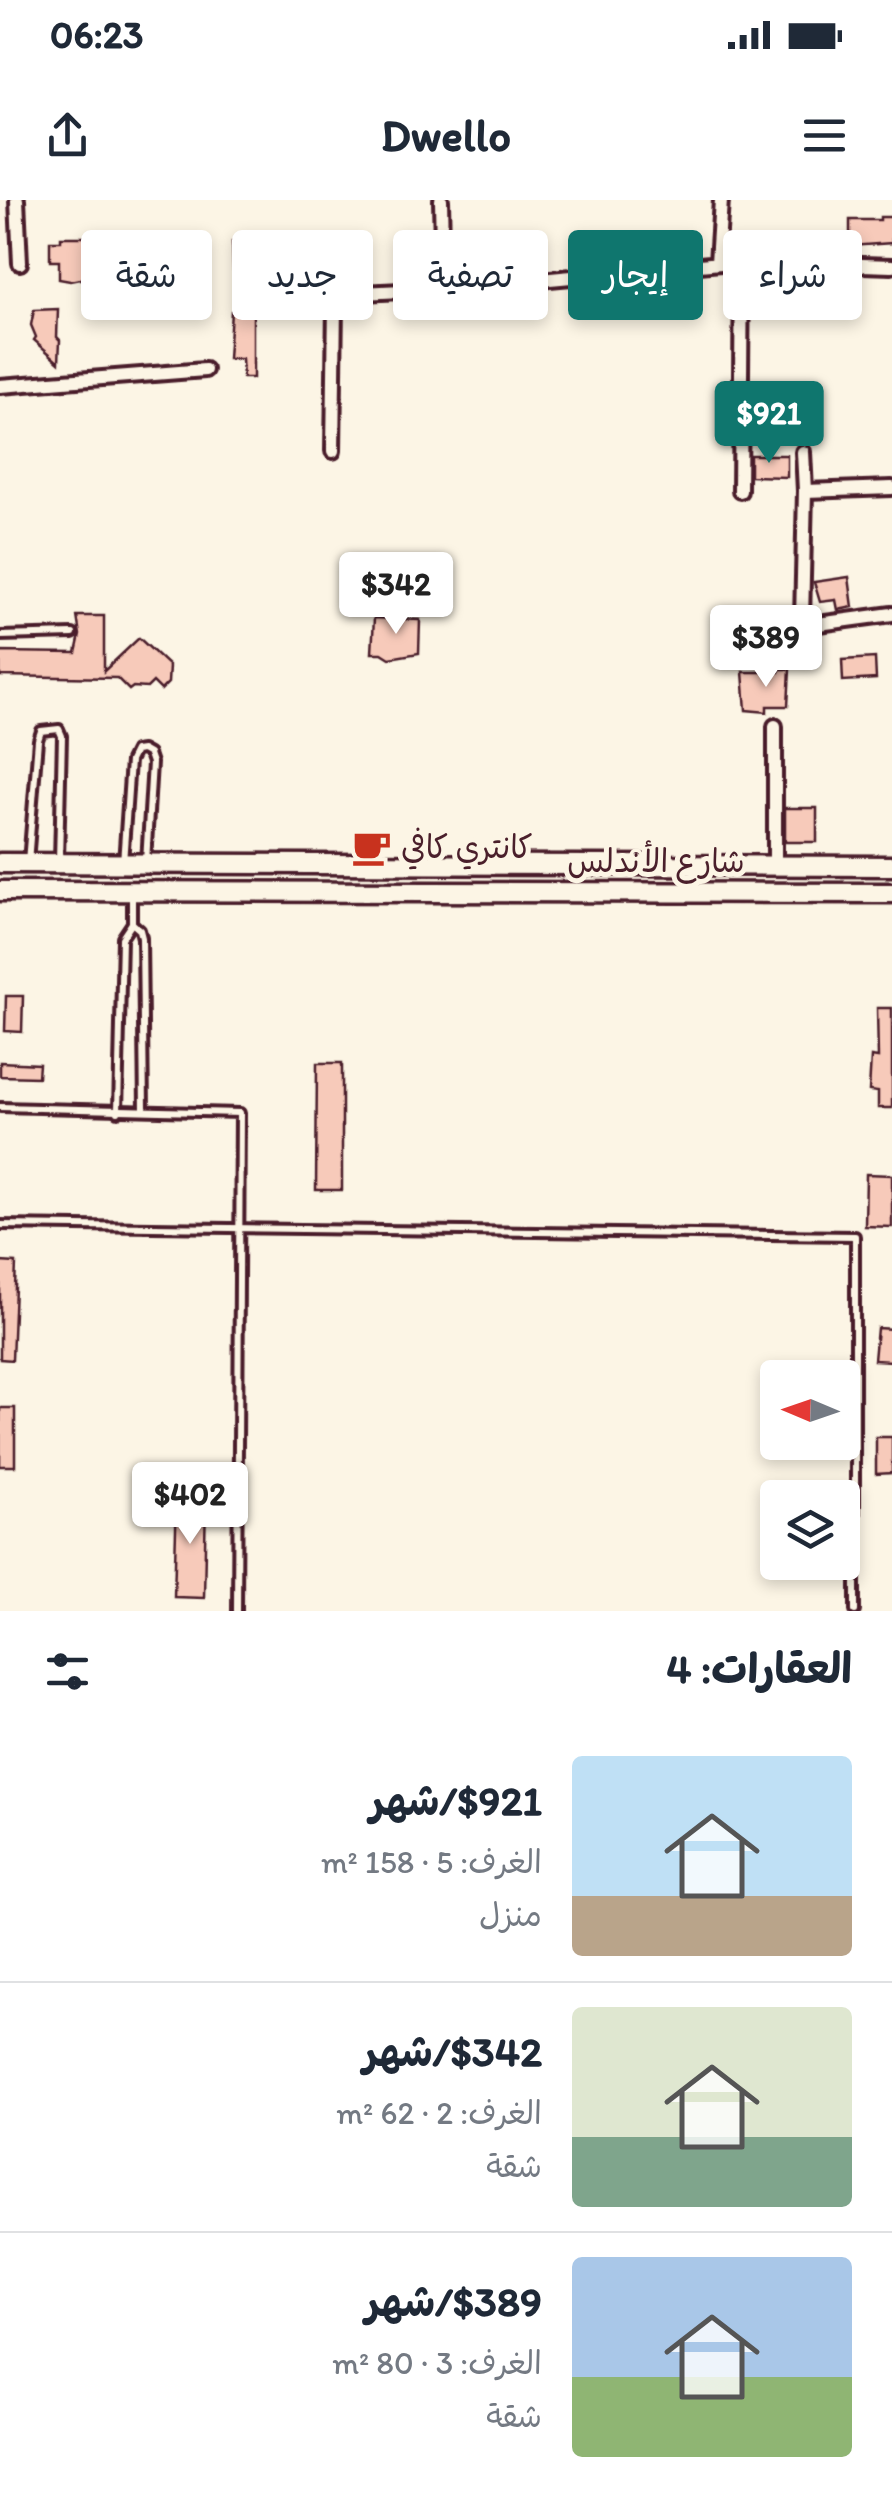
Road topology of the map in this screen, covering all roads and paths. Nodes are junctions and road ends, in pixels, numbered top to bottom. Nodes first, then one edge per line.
1 (17, 200) edge
2 (440, 200) edge
3 (721, 200) edge
4 (441, 230) edge
5 (723, 262) edge
6 (20, 263) dead end
7 (716, 263) junction
8 (862, 265) edge
9 (892, 266) edge
10 (548, 279) edge
11 (393, 291) edge
12 (741, 320) edge
13 (205, 370) dead end
14 (0, 386) edge
15 (333, 451) dead end
16 (803, 452) dead end
17 (892, 488) edge
18 (740, 491) dead end
19 (806, 491) junction
20 (892, 614) edge
21 (72, 634) dead end
22 (0, 636) edge
23 (775, 726) dead end
24 (0, 863) edge
25 (28, 863) junction
26 (59, 864) junction
27 (134, 864) junction
28 (775, 865) junction
29 (892, 866) edge
30 (0, 891) edge
31 (132, 892) junction
32 (892, 893) edge
33 (132, 923) junction
34 (0, 1108) edge
35 (144, 1110) junction
36 (118, 1112) junction
37 (0, 1225) edge
38 (241, 1231) junction
39 (237, 1611) edge
40 (855, 1611) edge

1 - 6 street
2 - 4 street
3 - 7 street
5 - 7 street
7 - 10 street
8 - 9 street
11 - 15 street
12 - 18 street
13 - 14 street
16 - 19 street
17 - 19 street
19 - 20 street
21 - 22 lane
23 - 28 street
24 - 25 main road, شارع الأندلس
25 - 26 main road, شارع الأندلس
25 - 26 lane
26 - 27 main road, شارع الأندلس
27 - 27 lane
27 - 28 main road, شارع الأندلس
27 - 31 main road
28 - 29 main road, شارع الأندلس
30 - 31 main road, شارع الأندلس
31 - 32 main road, شارع الأندلس
31 - 33 lane
33 - 35 lane
33 - 36 lane
34 - 36 lane
35 - 36 lane
35 - 38 lane
37 - 38 lane
38 - 39 lane
38 - 40 lane

